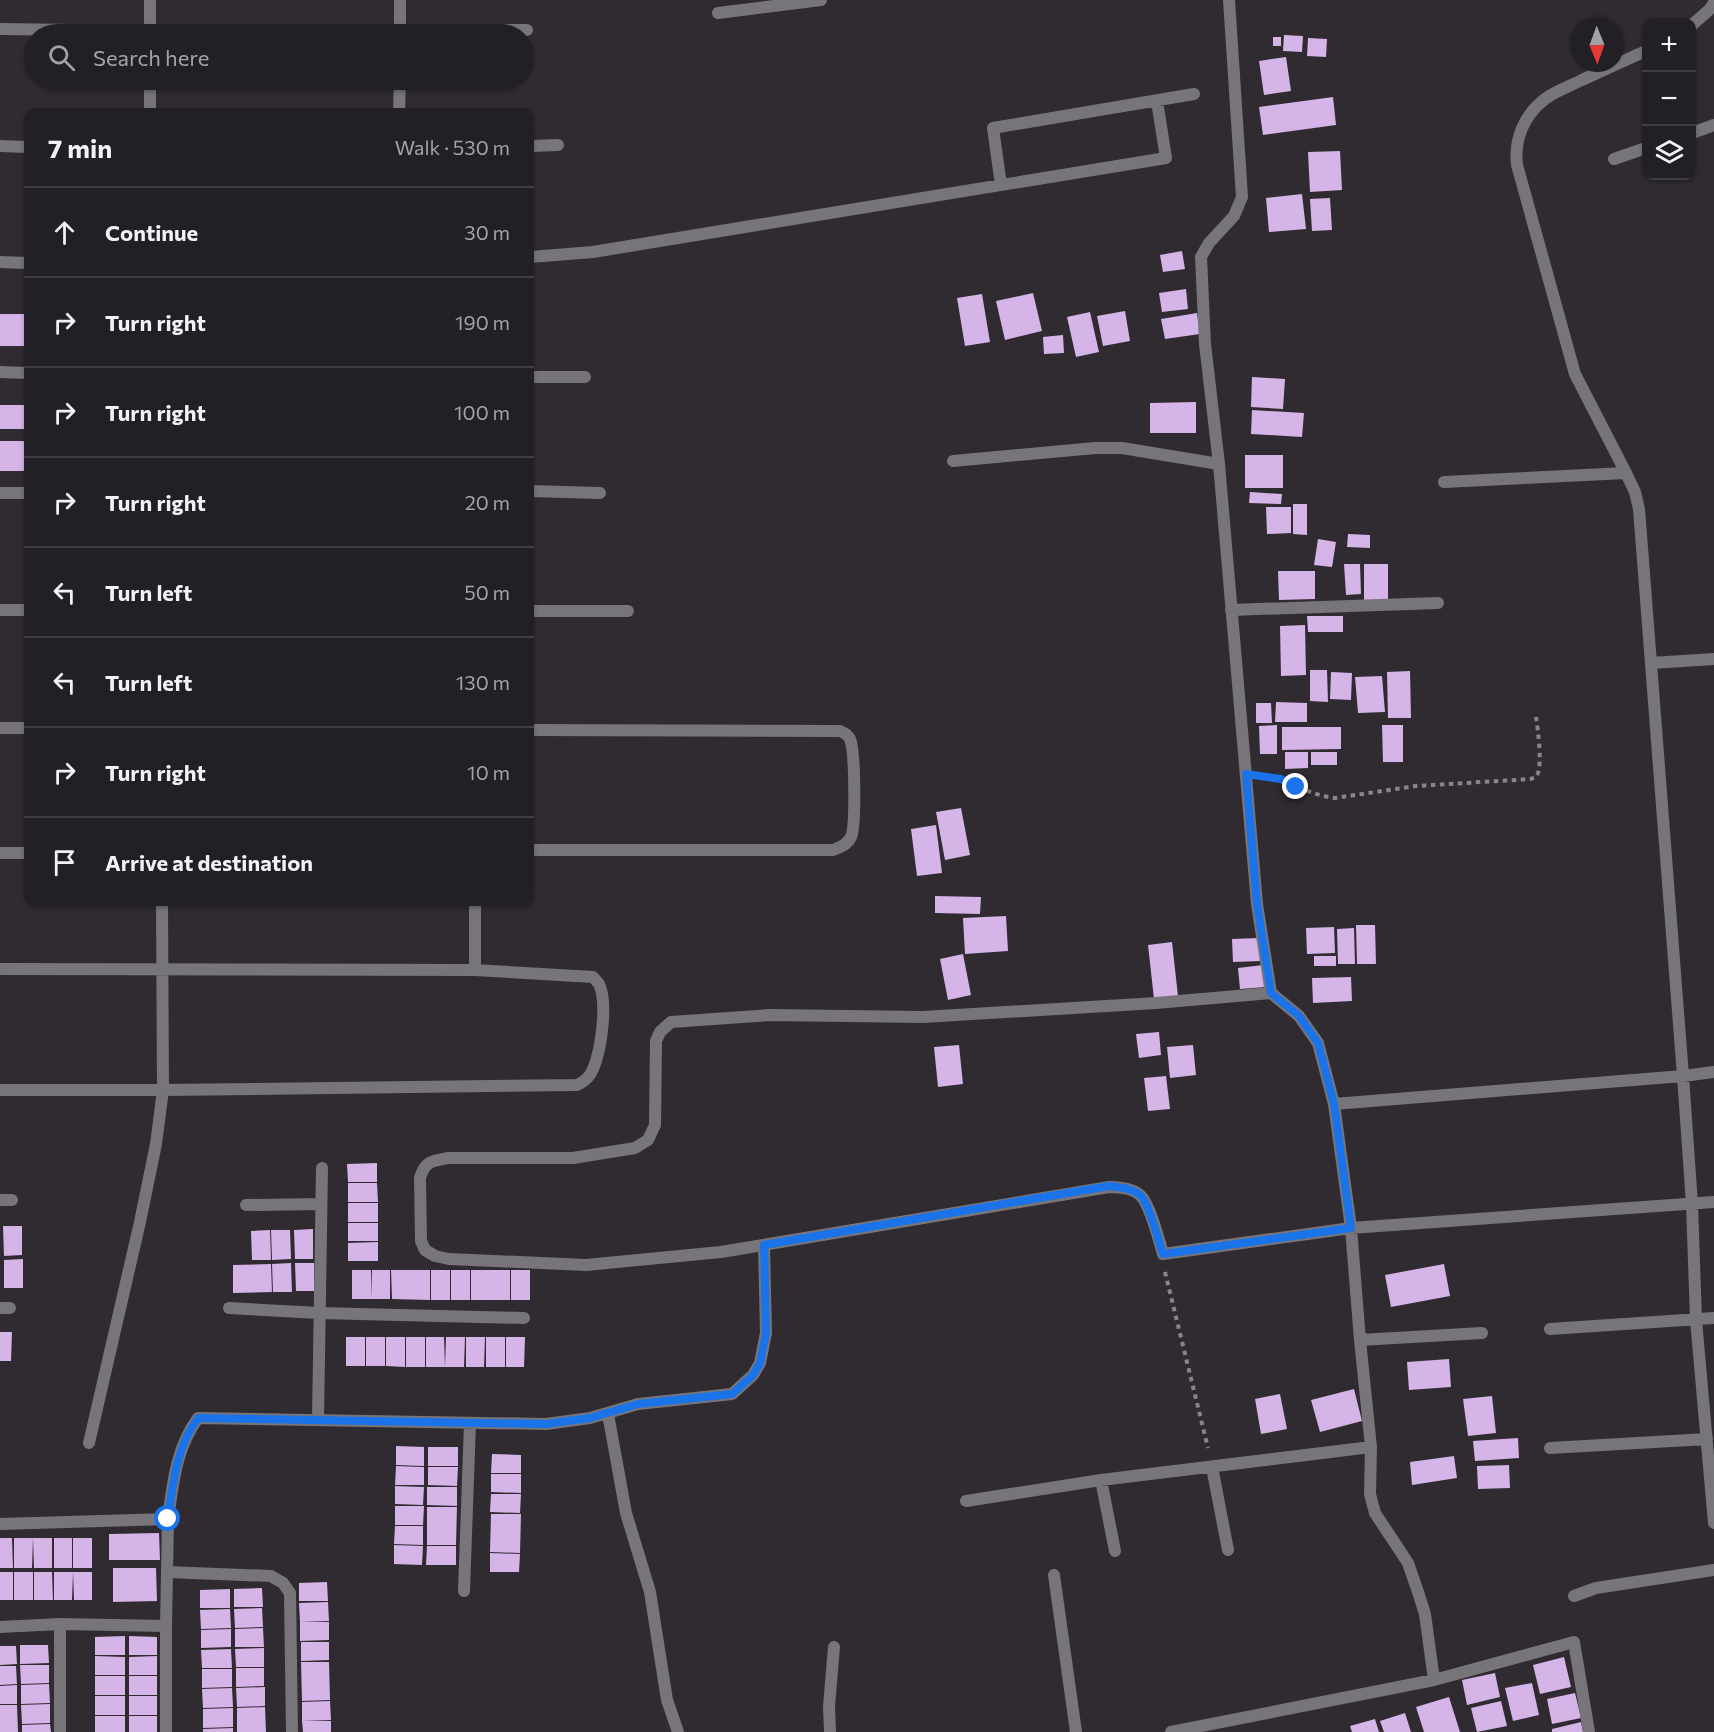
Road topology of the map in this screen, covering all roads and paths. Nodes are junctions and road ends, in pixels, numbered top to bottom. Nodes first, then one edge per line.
1 (150, 0) edge
2 (400, 0) edge
3 (821, 0) edge
4 (1229, 0) edge
5 (1714, 3) edge
6 (718, 13) dead end
7 (1696, 21) edge
8 (150, 24) edge
9 (400, 24) edge
10 (0, 29) edge
11 (24, 30) edge
12 (1642, 53) edge
13 (150, 90) edge
14 (400, 90) edge
15 (1194, 94) dead end
16 (1157, 101) junction
17 (150, 108) edge
18 (399, 108) edge
19 (1714, 125) edge
20 (1696, 132) edge
21 (558, 145) dead end
22 (0, 146) edge
23 (534, 146) edge
24 (24, 147) edge
25 (1642, 150) edge
26 (1614, 159) dead end
27 (1002, 185) junction
28 (534, 256) edge
29 (0, 262) edge
30 (24, 262) edge
31 (0, 372) edge
32 (24, 373) edge
33 (534, 377) edge
34 (585, 377) dead end
35 (953, 461) dead end
36 (1219, 464) junction
37 (1626, 473) junction
38 (1444, 482) dead end
39 (534, 491) edge
40 (0, 493) edge
41 (24, 493) edge
42 (600, 493) dead end
43 (1438, 603) dead end
44 (1231, 609) junction
45 (0, 610) edge
46 (24, 610) edge
47 (534, 611) edge
48 (628, 611) dead end
49 (1714, 659) edge
50 (1651, 663) junction
51 (1536, 717) dead end
52 (0, 728) edge
53 (24, 728) edge
54 (534, 730) edge
55 (1246, 774) junction
56 (534, 850) edge
57 (0, 853) edge
58 (24, 853) edge
59 (162, 906) edge
60 (475, 906) edge
61 (0, 969) edge
62 (163, 970) junction
63 (475, 970) junction
64 (1271, 993) junction
65 (1714, 1072) edge
66 (1683, 1076) junction
67 (0, 1090) edge
68 (163, 1090) junction
69 (1334, 1104) junction
70 (322, 1168) dead end
71 (1714, 1202) edge
72 (321, 1204) junction
73 (1692, 1204) junction
74 (246, 1205) dead end
75 (1351, 1228) junction
76 (764, 1245) junction
77 (1163, 1254) junction
78 (229, 1308) dead end
79 (320, 1312) junction
80 (524, 1318) dead end
81 (1714, 1318) edge
82 (1696, 1320) junction
83 (1550, 1329) dead end
84 (1482, 1333) dead end
85 (1360, 1340) junction
86 (608, 1414) junction
87 (318, 1420) junction
88 (470, 1423) junction
89 (1707, 1439) junction
90 (89, 1443) dead end
91 (1371, 1448) junction
92 (1550, 1448) dead end
93 (1212, 1467) junction
94 (1101, 1480) junction
95 (966, 1501) dead end
96 (168, 1519) junction
97 (1714, 1523) edge
98 (0, 1524) edge
99 (1228, 1550) dead end
100 (1115, 1551) dead end
101 (1714, 1570) edge
102 (167, 1572) junction
103 (1054, 1575) dead end
104 (464, 1591) dead end
105 (1574, 1596) dead end
106 (60, 1624) junction
107 (166, 1626) junction
108 (0, 1627) edge
109 (834, 1647) dead end
110 (1434, 1680) junction
111 (60, 1732) edge
112 (166, 1732) edge
113 (292, 1732) edge
114 (678, 1732) edge
115 (830, 1732) edge
116 (1076, 1732) edge
117 (1171, 1732) edge
118 (1589, 1732) edge

1 - 8 street
2 - 9 street
3 - 6 street
4 - 36 street
5 - 7 street
10 - 11 street
12 - 37 street
13 - 17 street
14 - 18 street
15 - 16 street
16 - 27 street
16 - 27 street
19 - 20 street
21 - 23 street
22 - 24 street
25 - 26 street
27 - 28 street
29 - 30 street
31 - 32 street
33 - 34 street
35 - 36 street
36 - 44 street
37 - 38 street
37 - 50 street
39 - 42 street
40 - 41 street
43 - 44 street
44 - 55 street
45 - 46 street
47 - 48 street
49 - 50 street
50 - 66 street
51 - 55 path
52 - 53 street
54 - 56 street
55 - 64 street
57 - 58 street
59 - 62 street
60 - 63 street
61 - 62 street
62 - 63 street
62 - 68 street
63 - 68 street
64 - 69 street
64 - 76 street
65 - 66 street
66 - 69 street
66 - 73 street
67 - 68 street
68 - 90 street
69 - 75 street
70 - 72 street
71 - 73 street
72 - 74 street
72 - 79 street
73 - 75 street
73 - 82 street
75 - 77 street
75 - 85 street
76 - 77 street
76 - 86 street
77 - 93 path
78 - 79 street
79 - 80 street
79 - 87 street
81 - 82 street
82 - 83 street
82 - 89 street
84 - 85 street
85 - 91 street
86 - 88 street
86 - 114 street
87 - 88 street
87 - 96 street
88 - 104 street
89 - 92 street
89 - 97 street
91 - 93 street
91 - 110 street
93 - 94 street
93 - 99 street
94 - 95 street
94 - 100 street
96 - 98 street
96 - 102 street
101 - 105 street
102 - 107 street
102 - 113 street
103 - 116 street
106 - 107 street
106 - 108 street
106 - 111 street
107 - 112 street
109 - 115 street
110 - 117 street
110 - 118 street

